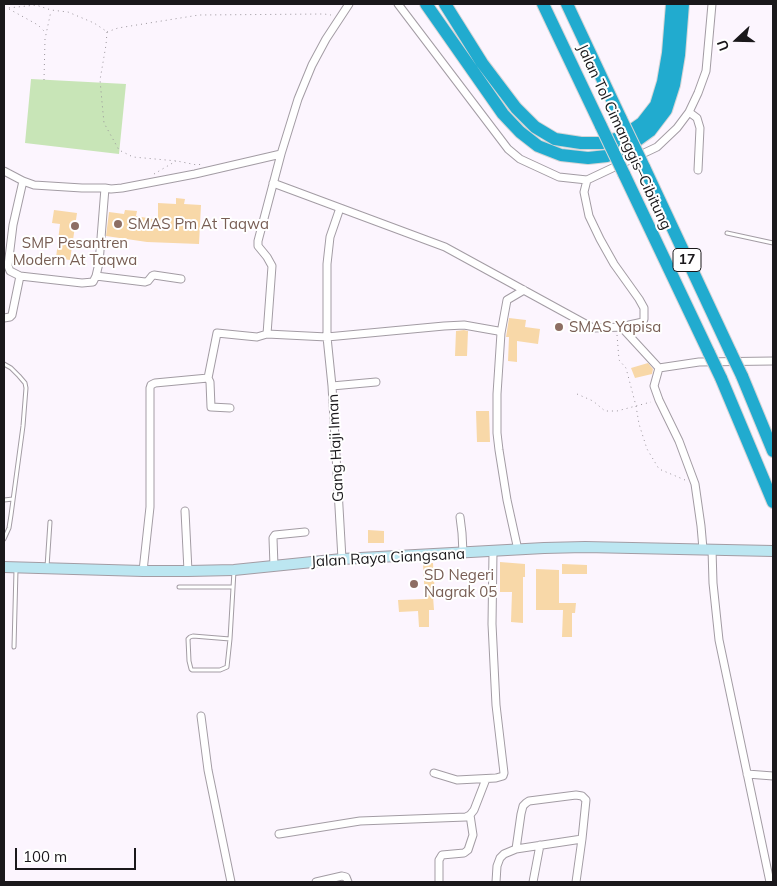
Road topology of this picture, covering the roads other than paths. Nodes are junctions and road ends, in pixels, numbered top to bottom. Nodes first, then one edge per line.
1 (349, 4) edge
2 (398, 4) edge
3 (426, 4) edge
4 (445, 4) edge
5 (543, 4) edge
6 (566, 4) edge
7 (572, 4) edge
8 (672, 4) edge
9 (683, 4) edge
10 (712, 4) edge
11 (612, 100) junction
12 (689, 112) junction
13 (281, 154) junction
14 (698, 170) dead end
15 (4, 171) edge
16 (587, 180) junction
17 (23, 182) junction
18 (273, 183) junction
19 (105, 188) junction
20 (340, 208) junction
21 (727, 233) dead end
22 (773, 243) edge
23 (20, 276) junction
24 (96, 276) junction
25 (181, 279) dead end
26 (524, 290) junction
27 (4, 318) edge
28 (625, 327) junction
29 (267, 334) junction
30 (501, 334) junction
31 (327, 338) junction
32 (773, 361) edge
33 (4, 364) edge
34 (660, 368) junction
35 (208, 378) junction
36 (376, 382) dead end
37 (332, 386) junction
38 (230, 408) dead end
39 (773, 451) edge
40 (13, 499) junction
41 (4, 500) edge
42 (773, 502) edge
43 (184, 511) dead end
44 (460, 517) dead end
45 (50, 522) dead end
46 (305, 532) dead end
47 (4, 539) edge
48 (707, 549) junction
49 (518, 550) junction
50 (772, 551) edge
51 (493, 552) junction
52 (463, 553) junction
53 (342, 559) junction
54 (274, 566) junction
55 (4, 567) edge
56 (16, 567) junction
57 (47, 567) junction
58 (234, 570) junction
59 (143, 571) junction
60 (188, 571) junction
61 (179, 587) dead end
62 (233, 587) junction
63 (230, 639) junction
64 (14, 647) dead end
65 (201, 716) dead end
66 (434, 773) dead end
67 (747, 774) junction
68 (773, 776) edge
69 (486, 779) junction
70 (470, 815) junction
71 (279, 834) dead end
72 (582, 839) junction
73 (540, 845) junction
74 (516, 849) junction
75 (231, 882) edge
76 (316, 882) edge
77 (348, 882) edge
78 (439, 882) edge
79 (496, 882) edge
80 (533, 882) edge
81 (576, 882) edge
82 (770, 882) edge

1 - 13 street
2 - 16 street
3 - 9 highway
4 - 8 highway
5 - 42 highway, Jalan Tol Cimanggis–Cibitung / 17, bridge
6 - 11 highway, Jalan Tol Cimanggis–Cibitung / 17
7 - 11 highway
10 - 12 street
11 - 39 highway, Jalan Tol Cimanggis–Cibitung / 17, bridge
12 - 14 street
12 - 16 street
13 - 18 street
13 - 19 street
15 - 17 street
16 - 28 street
17 - 19 street
17 - 23 street
18 - 20 street
18 - 29 street
19 - 24 street
20 - 26 street
20 - 31 street, Gang Haji Iman
21 - 22 lane
23 - 24 street
23 - 27 street
24 - 25 street
26 - 28 street
26 - 30 street
28 - 34 street
29 - 31 street
29 - 35 street
30 - 31 street
30 - 49 street
31 - 37 street, Gang Haji Iman
32 - 34 street
33 - 40 lane
34 - 48 street
35 - 38 street
35 - 59 street
36 - 37 street
37 - 53 street, Gang Haji Iman
40 - 41 lane
40 - 47 lane
43 - 60 street
44 - 52 street
45 - 57 lane
46 - 54 street
48 - 49 main road, Jalan Raya Ciangsana
48 - 50 main road, Jalan Raya Ciangsana
48 - 67 street
49 - 51 main road, Jalan Raya Ciangsana
51 - 52 main road, Jalan Raya Ciangsana
51 - 69 street
52 - 53 main road, Jalan Raya Ciangsana
53 - 54 main road, Jalan Raya Ciangsana
54 - 58 main road, Jalan Raya Ciangsana
55 - 56 main road, Jalan Raya Ciangsana
56 - 57 main road, Jalan Raya Ciangsana
56 - 64 lane
57 - 59 main road, Jalan Raya Ciangsana
58 - 60 main road, Jalan Raya Ciangsana
58 - 62 lane
59 - 60 main road, Jalan Raya Ciangsana
61 - 62 lane
62 - 63 lane
63 - 63 lane
65 - 75 street
66 - 69 street
67 - 68 street
67 - 82 street
69 - 70 street
70 - 71 street
70 - 78 street
72 - 73 street
72 - 74 street
72 - 81 street
73 - 74 street
73 - 80 street
74 - 79 street
76 - 77 street

